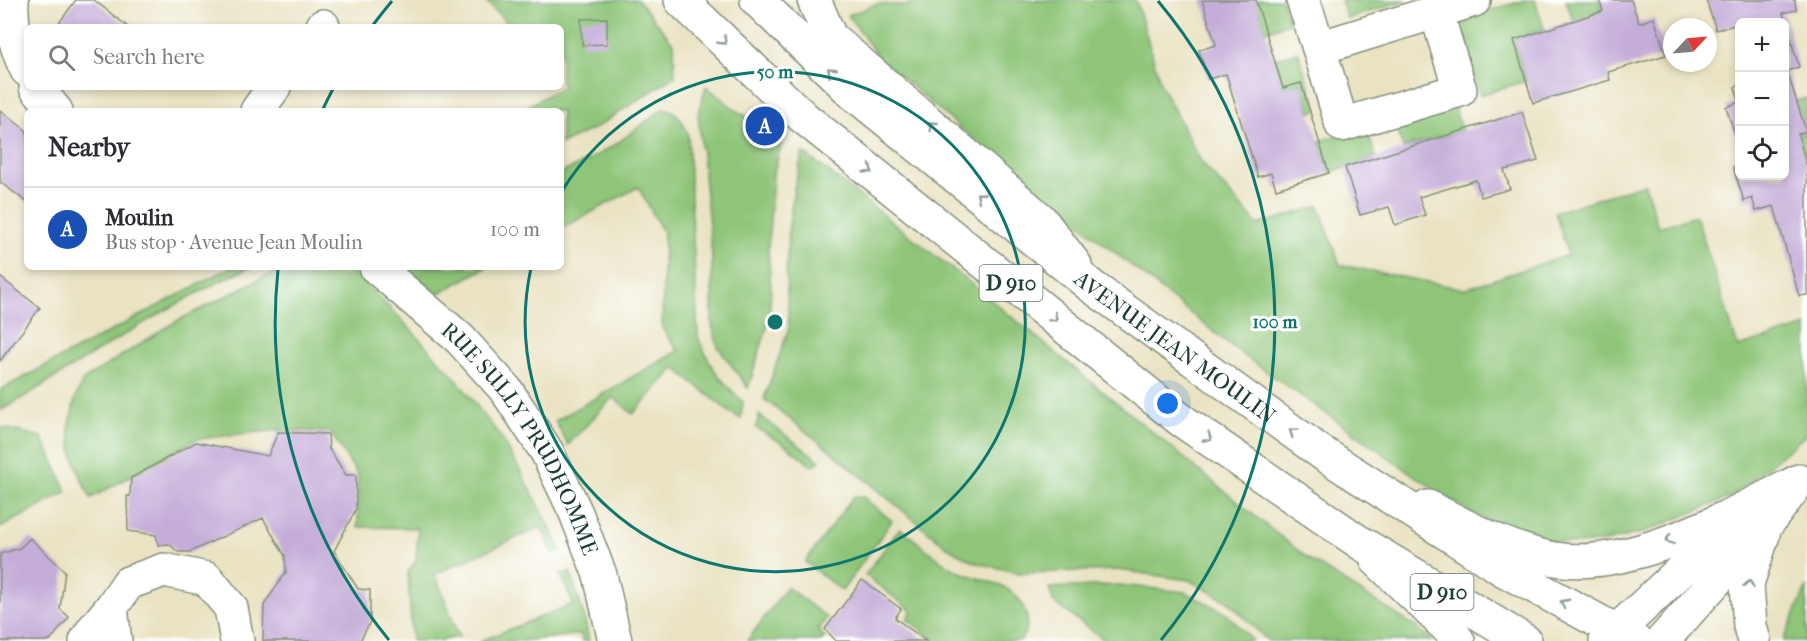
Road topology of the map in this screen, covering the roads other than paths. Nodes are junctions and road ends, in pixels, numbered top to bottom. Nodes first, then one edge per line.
1 (12, 0) edge
2 (681, 0) edge
3 (757, 0) edge
4 (814, 0) edge
5 (1303, 0) edge
6 (1473, 0) edge
7 (1436, 11) junction
8 (1319, 48) junction
9 (24, 62) edge
10 (38, 90) edge
11 (272, 90) edge
12 (54, 108) edge
13 (259, 108) edge
14 (380, 270) edge
15 (1091, 286) junction
16 (1322, 453) junction
17 (1803, 478) edge
18 (1766, 525) junction
19 (1359, 542) junction
20 (111, 609) junction
21 (1619, 637) edge
22 (86, 641) edge
23 (115, 641) edge
24 (237, 641) edge
25 (615, 641) edge
26 (1458, 641) edge
27 (1525, 641) edge
28 (1662, 641) edge
29 (1755, 641) edge

1 - 9 street
2 -> 19 street, D 910
15 -> 3 street, AVENUE JEAN MOULIN / D 910
15 -> 4 street
5 - 8 street
6 - 7 street
7 - 8 street
7 - 8 street
10 - 12 street
11 - 13 street
14 - 25 street, RUE SULLY PRUDHOMME
16 -> 15 street, AVENUE JEAN MOULIN / D 910
17 -> 16 street
21 -> 16 street, AVENUE JEAN MOULIN / D 910
17 - 18 street
17 - 21 street
18 - 28 street
29 -> 18 street
19 - 26 street
19 - 27 street, D 910
20 - 22 street
20 - 23 street
20 - 24 street

